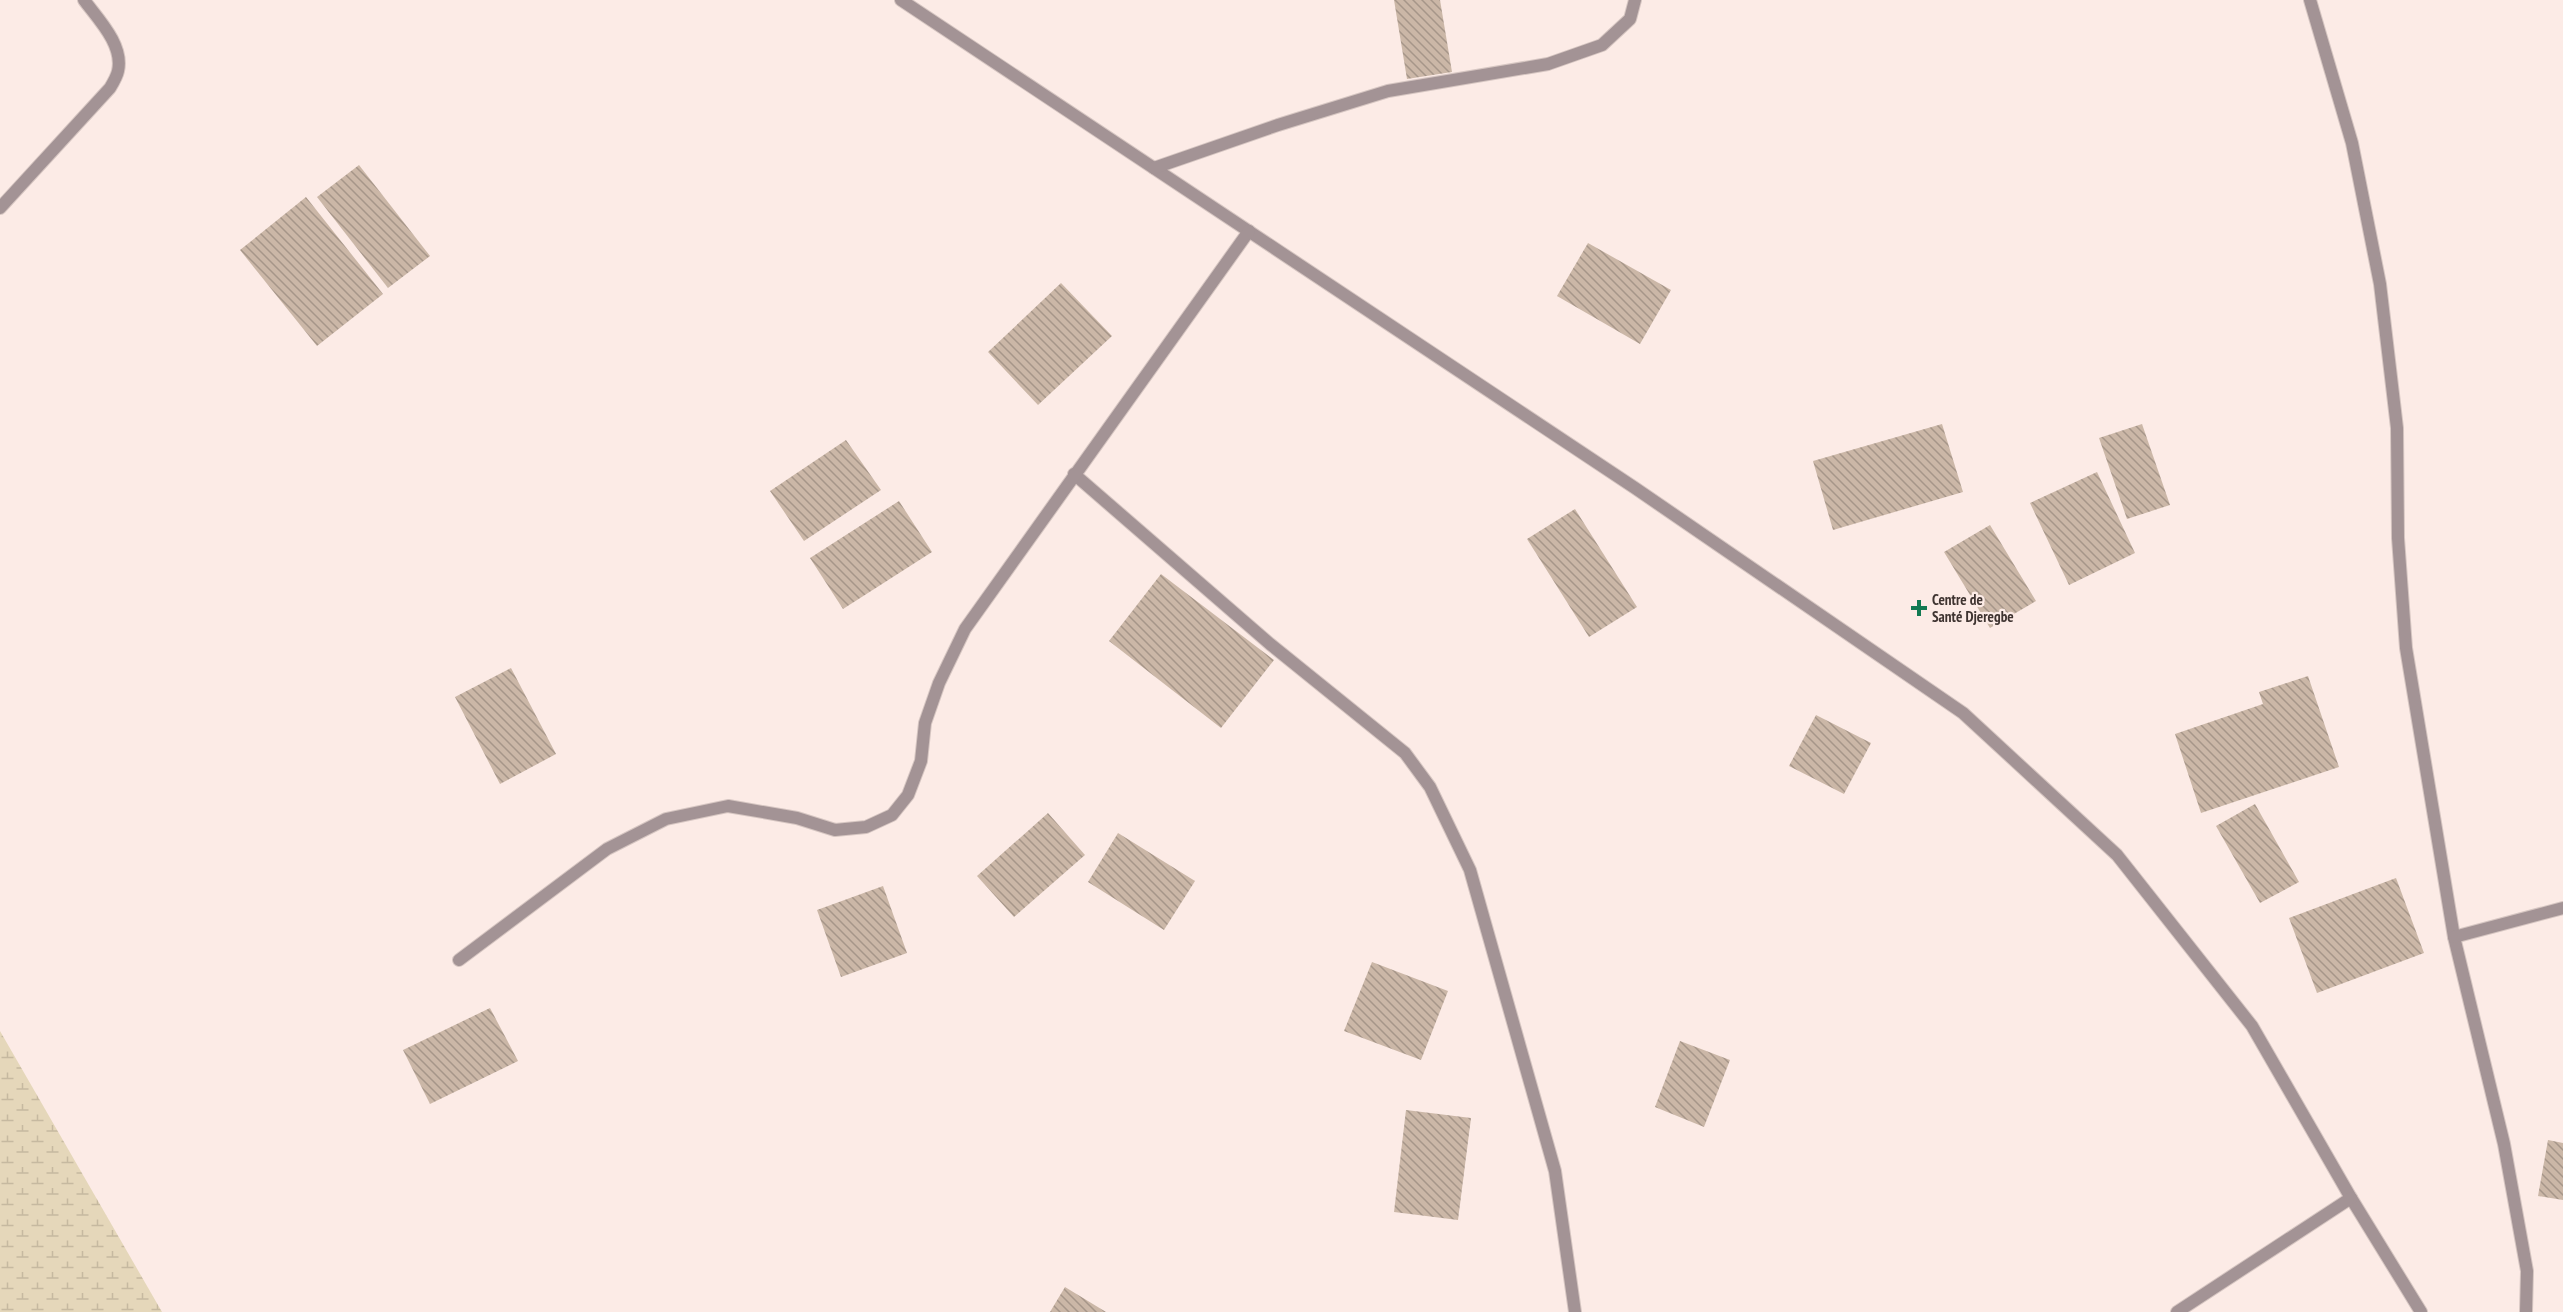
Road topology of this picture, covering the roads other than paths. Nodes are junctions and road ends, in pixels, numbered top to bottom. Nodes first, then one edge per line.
1 (84, 0) edge
2 (901, 0) edge
3 (1635, 0) edge
4 (2310, 0) edge
5 (1154, 168) junction
6 (0, 208) edge
7 (1249, 231) junction
8 (1074, 474) junction
9 (2563, 908) edge
10 (2454, 937) junction
11 (459, 960) dead end
12 (2351, 1198) junction
13 (1575, 1312) edge
14 (2177, 1312) edge
15 (2421, 1312) edge
16 (2526, 1312) edge

1 - 6 street
2 - 5 street
3 - 5 street
4 - 10 street
5 - 7 street
7 - 8 street
7 - 12 street
8 - 11 street
8 - 13 street
9 - 10 street
10 - 16 street
12 - 14 street
12 - 15 street

